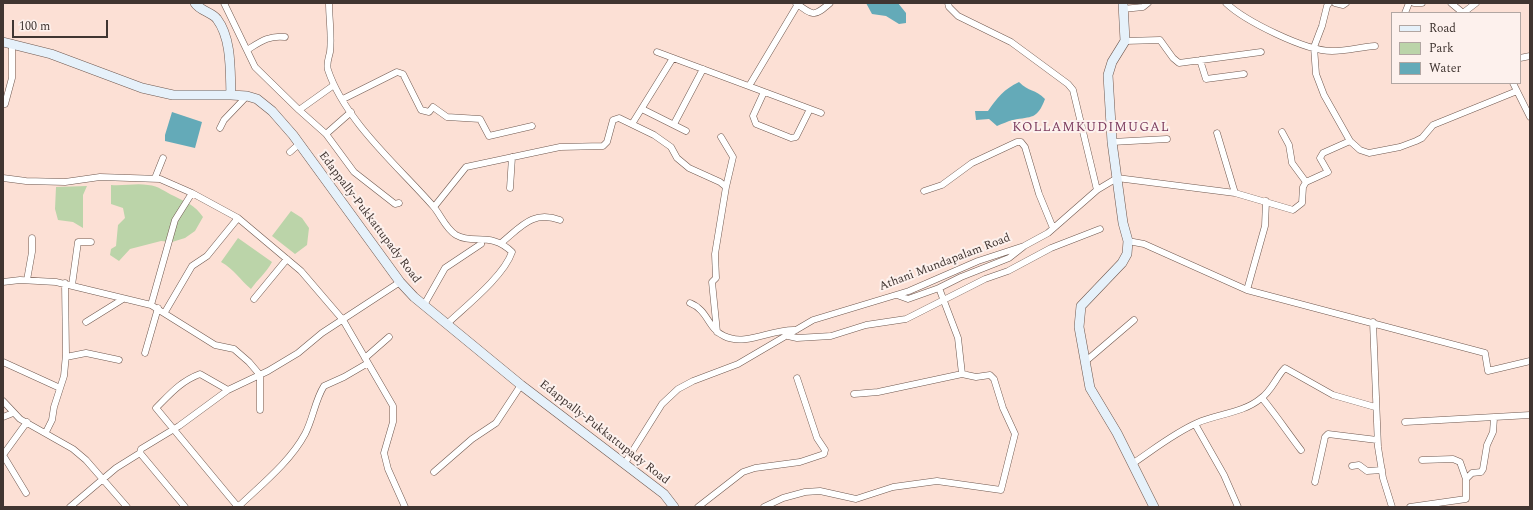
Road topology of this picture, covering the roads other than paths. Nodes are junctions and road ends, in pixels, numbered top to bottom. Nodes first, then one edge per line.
1 (195, 3) edge
2 (224, 3) edge
3 (329, 3) edge
4 (830, 3) edge
5 (948, 3) edge
6 (1148, 3) edge
7 (1226, 3) edge
8 (1329, 3) edge
9 (1335, 3) edge
10 (1346, 3) edge
11 (1414, 3) edge
12 (1422, 3) edge
13 (1451, 3) edge
14 (1476, 3) edge
15 (797, 4) edge
16 (1123, 6) edge
17 (1462, 12) edge
18 (1464, 12) edge
19 (285, 37) dead end
20 (1125, 41) junction
21 (8, 43) edge
22 (1375, 46) dead end
23 (1314, 47) junction
24 (246, 50) junction
25 (657, 52) dead end
26 (1261, 52) dead end
27 (673, 58) junction
28 (1200, 60) junction
29 (704, 69) junction
30 (1244, 74) dead end
31 (1514, 84) edge
32 (334, 85) junction
33 (749, 86) junction
34 (1517, 91) junction
35 (764, 92) junction
36 (231, 95) junction
37 (247, 96) junction
38 (343, 99) junction
39 (5, 104) dead end
40 (642, 109) junction
41 (810, 109) junction
42 (299, 110) junction
43 (351, 112) junction
44 (821, 113) dead end
45 (1530, 117) edge
46 (632, 124) junction
47 (674, 124) junction
48 (532, 126) dead end
49 (220, 128) dead end
50 (686, 131) dead end
51 (1282, 132) dead end
52 (1217, 133) dead end
53 (326, 134) junction
54 (721, 137) dead end
55 (1167, 139) dead end
56 (1350, 141) junction
57 (1112, 142) junction
58 (299, 144) junction
59 (290, 152) dead end
60 (512, 157) junction
61 (163, 158) dead end
62 (3, 178) edge
63 (155, 178) junction
64 (1117, 178) junction
65 (1306, 182) junction
66 (726, 187) junction
67 (510, 188) dead end
68 (1097, 190) junction
69 (924, 191) dead end
70 (192, 193) junction
71 (1235, 193) junction
72 (1266, 201) junction
73 (399, 203) dead end
74 (434, 207) junction
75 (238, 218) junction
76 (560, 220) dead end
77 (1053, 228) junction
78 (1100, 229) dead end
79 (32, 238) dead end
80 (1128, 241) junction
81 (91, 242) dead end
82 (501, 243) junction
83 (481, 244) dead end
84 (1024, 246) junction
85 (287, 258) junction
86 (27, 280) junction
87 (3, 282) edge
88 (400, 282) junction
89 (65, 284) junction
90 (72, 285) junction
91 (939, 288) junction
92 (1248, 290) junction
93 (896, 295) junction
94 (254, 298) dead end
95 (123, 299) junction
96 (943, 300) junction
97 (690, 303) dead end
98 (151, 305) junction
99 (424, 305) junction
100 (158, 308) junction
101 (165, 312) junction
102 (343, 320) junction
103 (1134, 320) dead end
104 (86, 322) dead end
105 (1372, 322) junction
106 (448, 323) junction
107 (796, 330) junction
108 (717, 332) junction
109 (788, 336) junction
110 (389, 337) dead end
111 (145, 353) dead end
112 (66, 357) junction
113 (119, 360) dead end
114 (366, 361) junction
115 (1086, 361) junction
116 (1530, 361) edge
117 (3, 362) edge
118 (962, 374) junction
119 (260, 375) junction
120 (797, 378) dead end
121 (521, 385) junction
122 (60, 388) junction
123 (228, 390) junction
124 (854, 394) dead end
125 (1262, 398) junction
126 (3, 401) edge
127 (1375, 407) junction
128 (260, 410) dead end
129 (14, 413) junction
130 (1530, 416) edge
131 (3, 417) edge
132 (1494, 418) junction
133 (27, 422) junction
134 (1405, 422) dead end
135 (1195, 424) junction
136 (174, 430) junction
137 (46, 432) junction
138 (1378, 440) junction
139 (1301, 450) dead end
140 (140, 452) junction
141 (1422, 460) dead end
142 (625, 464) junction
143 (1132, 464) junction
144 (1352, 466) dead end
145 (1382, 470) junction
146 (434, 472) dead end
147 (103, 478) junction
148 (1466, 479) junction
149 (1316, 482) dead end
150 (26, 493) dead end
151 (70, 507) edge
152 (127, 507) edge
153 (185, 507) edge
154 (405, 507) edge
155 (674, 507) edge
156 (698, 507) edge
157 (764, 507) edge
158 (1154, 507) edge
159 (1238, 507) edge
160 (1392, 507) edge
161 (1410, 507) edge

1 - 36 main road
2 - 24 street
3 - 32 street
4 - 15 street
5 - 68 street
6 - 16 street
7 - 23 street
8 - 23 street
9 - 10 street
11 - 12 street
13 - 17 street
14 - 18 street
15 - 33 street
16 - 20 main road
19 - 24 street
20 - 28 street
20 - 57 main road
21 - 36 main road, Edappally-Pukkattupady Road
21 - 39 street
22 - 23 street
23 - 56 street
24 - 42 street
25 - 27 street
26 - 28 street
27 - 29 street
27 - 40 street
28 - 30 street
29 - 33 street
29 - 47 street
31 - 34 street
32 - 38 street
32 - 42 street
33 - 35 street
34 - 45 street
34 - 56 street
35 - 41 street
35 - 41 street
36 - 37 main road, Edappally-Pukkattupady Road
37 - 49 street
37 - 58 main road, Edappally-Pukkattupady Road
38 - 43 street
38 - 48 street
40 - 46 street
40 - 47 street
41 - 44 street
42 - 53 street
43 - 53 street
43 - 74 street
46 - 60 street
46 - 66 street
47 - 50 street
51 - 65 street
52 - 71 street
53 - 73 street
54 - 66 street
55 - 57 street
56 - 65 street
57 - 64 main road
58 - 59 street
58 - 88 main road, Edappally-Pukkattupady Road
60 - 67 street
60 - 74 street
61 - 63 street
62 - 63 street
63 - 70 street
64 - 68 street, Athani Mundapalam Road
64 - 71 street
64 - 80 main road
65 - 72 street
66 - 108 street
68 - 77 street, Athani Mundapalam Road
69 - 77 street
70 - 75 street
70 - 98 street
71 - 72 street
72 - 92 street
74 - 82 street
75 - 85 street
75 - 101 street
76 - 82 street
77 - 84 street, Athani Mundapalam Road
78 - 96 street
79 - 86 street
80 - 92 street
80 - 115 main road
81 - 90 street
82 - 106 street
83 - 99 street
84 - 91 street
84 - 93 street, Athani Mundapalam Road
85 - 94 street
85 - 102 street
86 - 87 street
86 - 89 street
88 - 99 main road, Edappally-Pukkattupady Road
88 - 102 street
89 - 90 street
89 - 112 street
90 - 95 street
91 - 93 street
91 - 96 street
92 - 105 street
93 - 107 street, Athani Mundapalam Road
95 - 98 street
95 - 104 street
96 - 109 street
96 - 118 street
97 - 108 street
98 - 100 street
99 - 106 main road, Edappally-Pukkattupady Road
100 - 101 street
100 - 111 street
101 - 119 street
102 - 114 street
102 - 119 street
103 - 115 street
105 - 116 street
105 - 127 street
106 - 121 main road, Edappally-Pukkattupady Road
107 - 108 street
107 - 109 street, Athani Mundapalam Road
109 - 142 street, Athani Mundapalam Road
110 - 114 street
112 - 113 street
112 - 122 street
114 - 136 street
114 - 154 street
115 - 143 main road
117 - 122 street
118 - 124 street
118 - 157 street
119 - 123 street
119 - 128 street
120 - 156 street
121 - 142 main road, Edappally-Pukkattupady Road
121 - 146 street
122 - 137 street
123 - 136 street
123 - 136 street
125 - 127 street
125 - 135 street
125 - 139 street
126 - 129 street
127 - 138 street
129 - 131 street
129 - 133 street
130 - 132 street
132 - 134 street
132 - 148 street
133 - 137 street
133 - 150 street
135 - 143 street
135 - 159 street
136 - 140 street
137 - 147 street
138 - 145 street
138 - 149 street
140 - 147 street
140 - 153 street
141 - 148 street
142 - 155 main road, Edappally-Pukkattupady Road
143 - 158 main road
144 - 145 street
145 - 160 street
147 - 151 street
147 - 152 street
148 - 161 street

